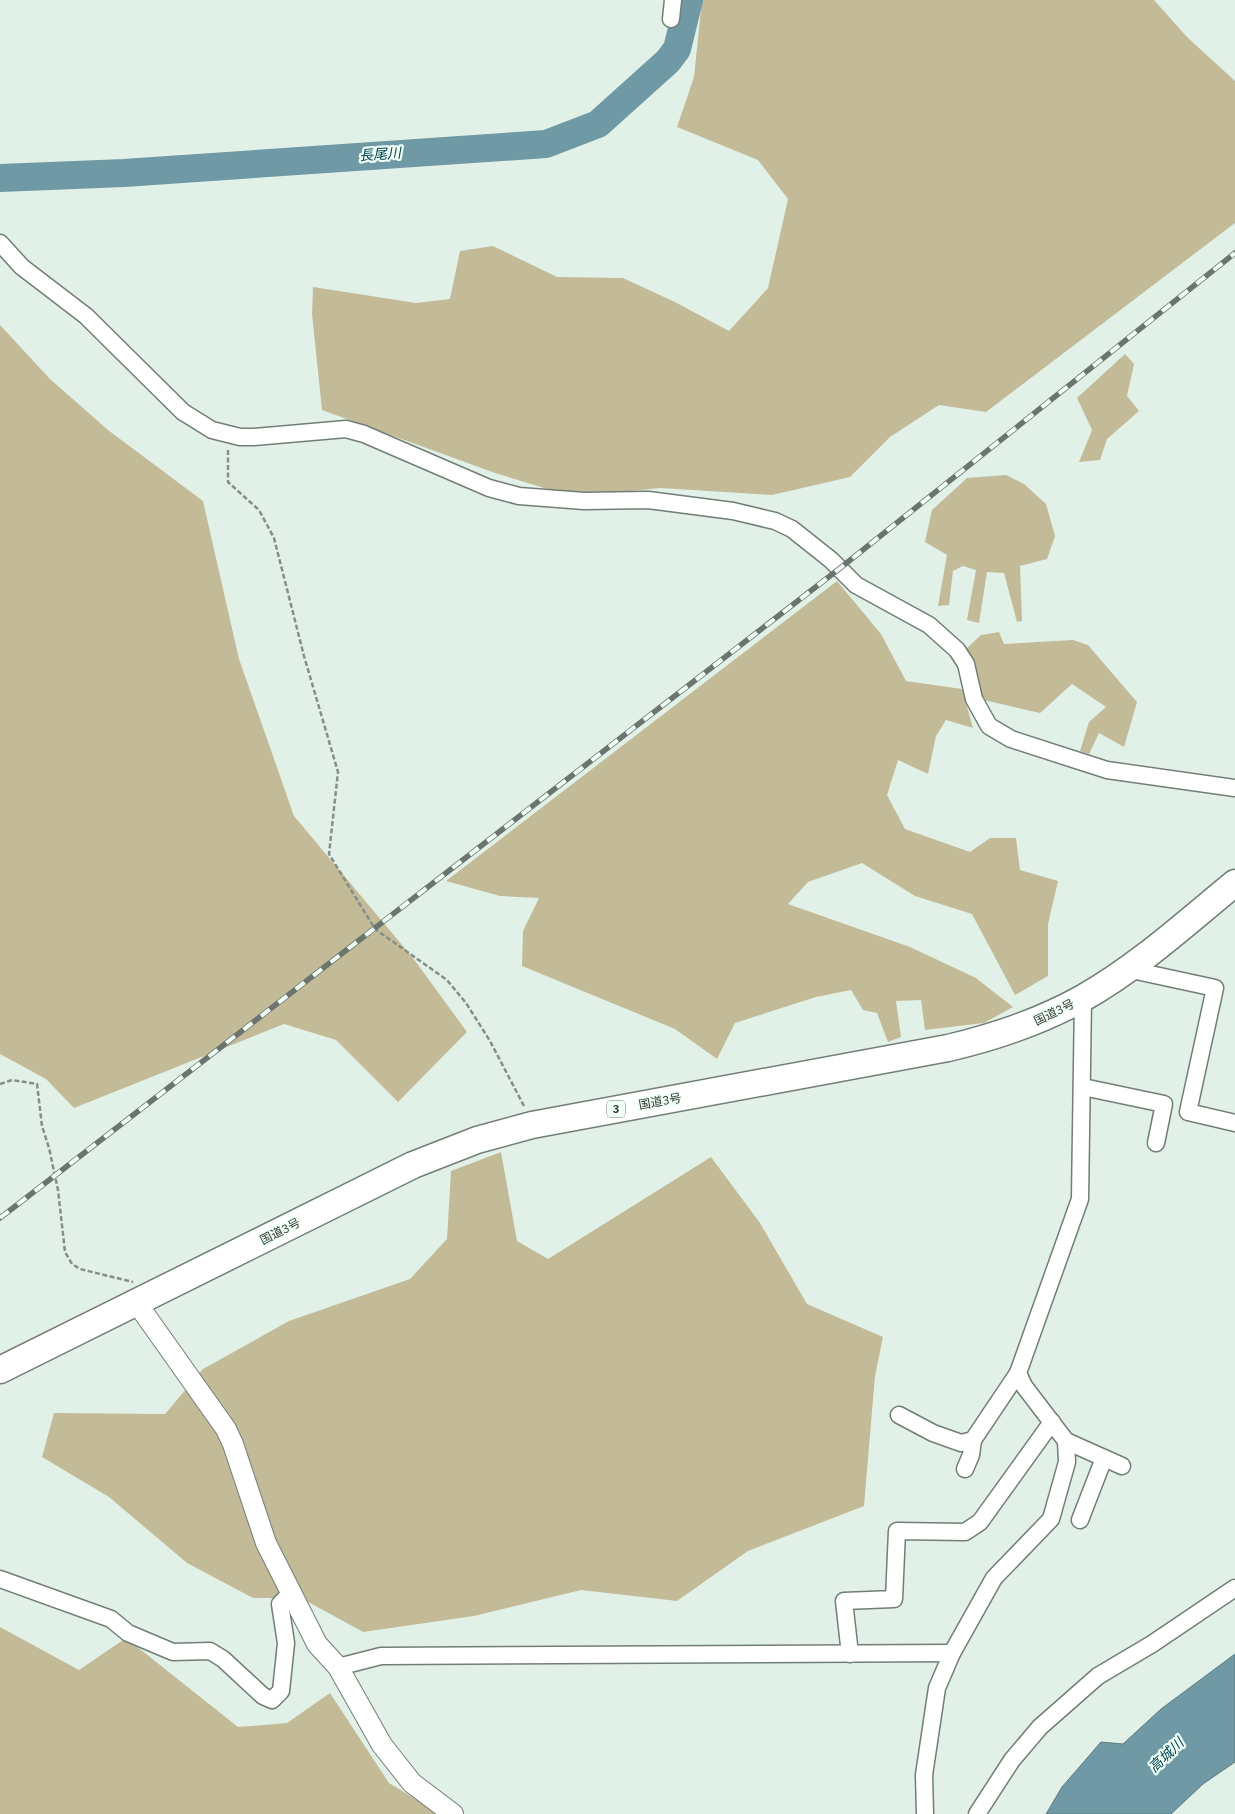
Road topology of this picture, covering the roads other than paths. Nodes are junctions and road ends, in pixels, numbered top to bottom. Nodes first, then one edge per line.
1 (673, 0) edge
2 (671, 20) dead end
3 (0, 243) edge
4 (1235, 788) edge
5 (1235, 883) edge
6 (1127, 969) junction
7 (1083, 998) junction
8 (1083, 1087) junction
9 (1235, 1123) edge
10 (1156, 1143) dead end
11 (146, 1298) junction
12 (0, 1370) edge
13 (1018, 1373) junction
14 (899, 1415) dead end
15 (1052, 1422) junction
16 (972, 1440) junction
17 (1066, 1441) junction
18 (1104, 1458) junction
19 (1122, 1466) dead end
20 (965, 1469) dead end
21 (1080, 1520) dead end
22 (0, 1579) edge
23 (1235, 1588) edge
24 (291, 1593) junction
25 (952, 1653) junction
26 (850, 1654) junction
27 (338, 1668) junction
28 (453, 1814) edge
29 (925, 1814) edge
30 (977, 1814) edge

1 - 2 street
3 - 4 street
5 - 6 highway, 国道3号 / 3
6 - 7 highway, 国道3号 / 3
6 - 9 street
7 - 8 street
7 - 11 highway, 国道3号 / 3
8 - 10 street
8 - 13 street
11 - 12 highway, 国道3号 / 3
11 - 24 street
13 - 15 street
13 - 16 street
14 - 16 street
15 - 17 street
15 - 26 street
16 - 20 street
17 - 18 street
17 - 25 street
18 - 19 street
18 - 21 street
22 - 24 street
23 - 30 street
24 - 27 street
25 - 26 street
25 - 29 street
26 - 27 street
27 - 28 street

